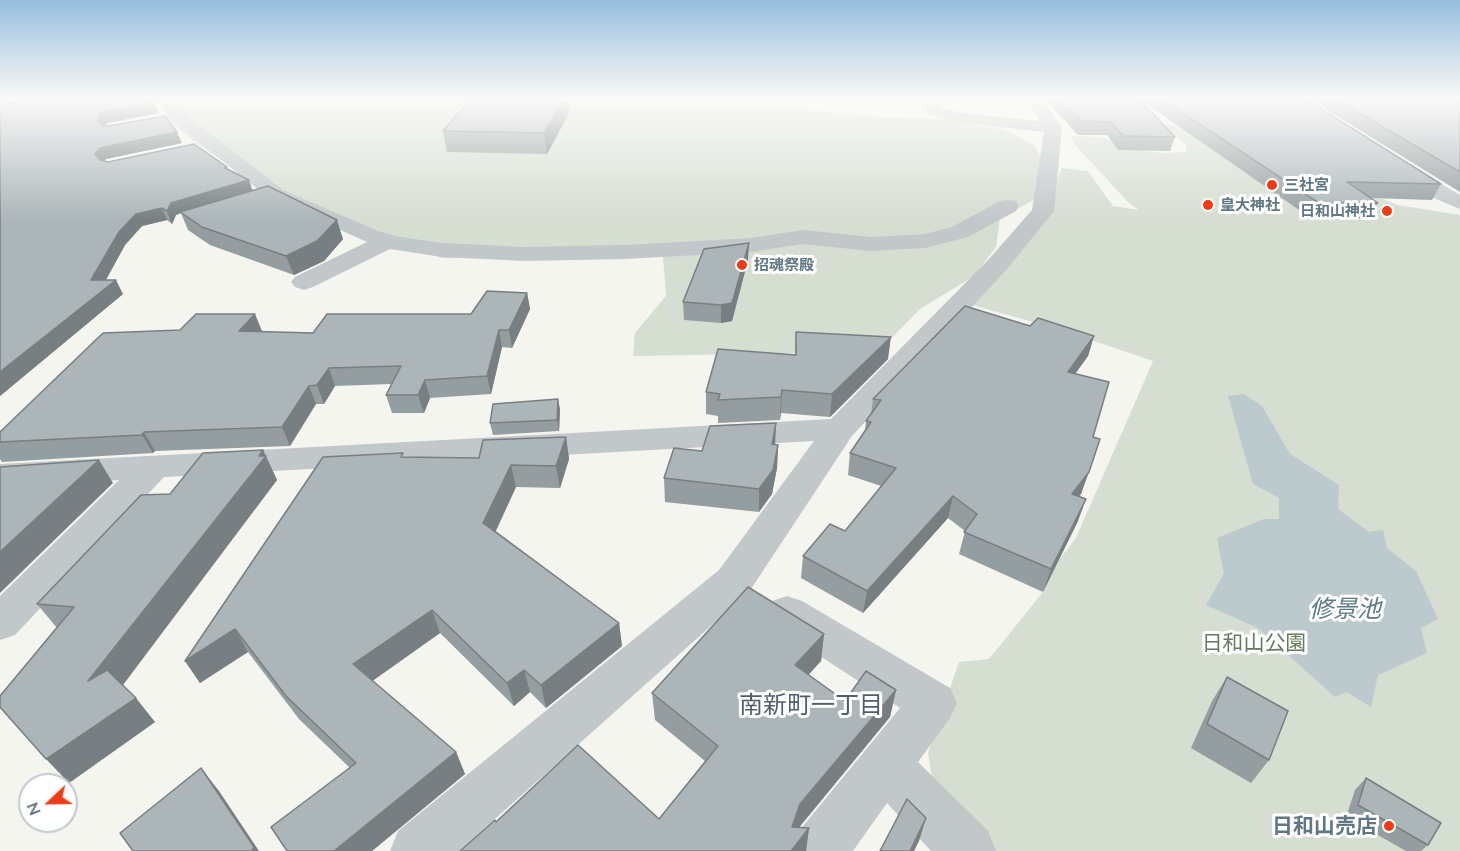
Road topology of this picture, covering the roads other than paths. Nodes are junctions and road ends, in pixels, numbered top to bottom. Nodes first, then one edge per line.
1 (207, 140) edge
2 (1052, 140) edge
3 (213, 144) junction
4 (190, 149) edge
5 (1382, 157) edge
6 (276, 194) junction
7 (254, 201) edge
8 (1460, 203) edge
9 (1008, 206) dead end
10 (388, 241) junction
11 (304, 282) dead end
12 (840, 429) junction
13 (154, 466) junction
14 (0, 476) edge
15 (734, 581) junction
16 (0, 622) edge
17 (885, 764) junction
18 (418, 851) edge
19 (819, 851) edge
20 (968, 851) edge

1 - 3 street
2 - 12 street
3 - 4 street
3 - 6 street
5 - 8 street
6 - 7 street
6 - 10 street
9 - 10 street
10 - 11 street
12 - 13 street
12 - 15 street
13 - 14 street
13 - 16 street
15 - 17 street
15 - 18 street
17 - 19 street
17 - 20 street

